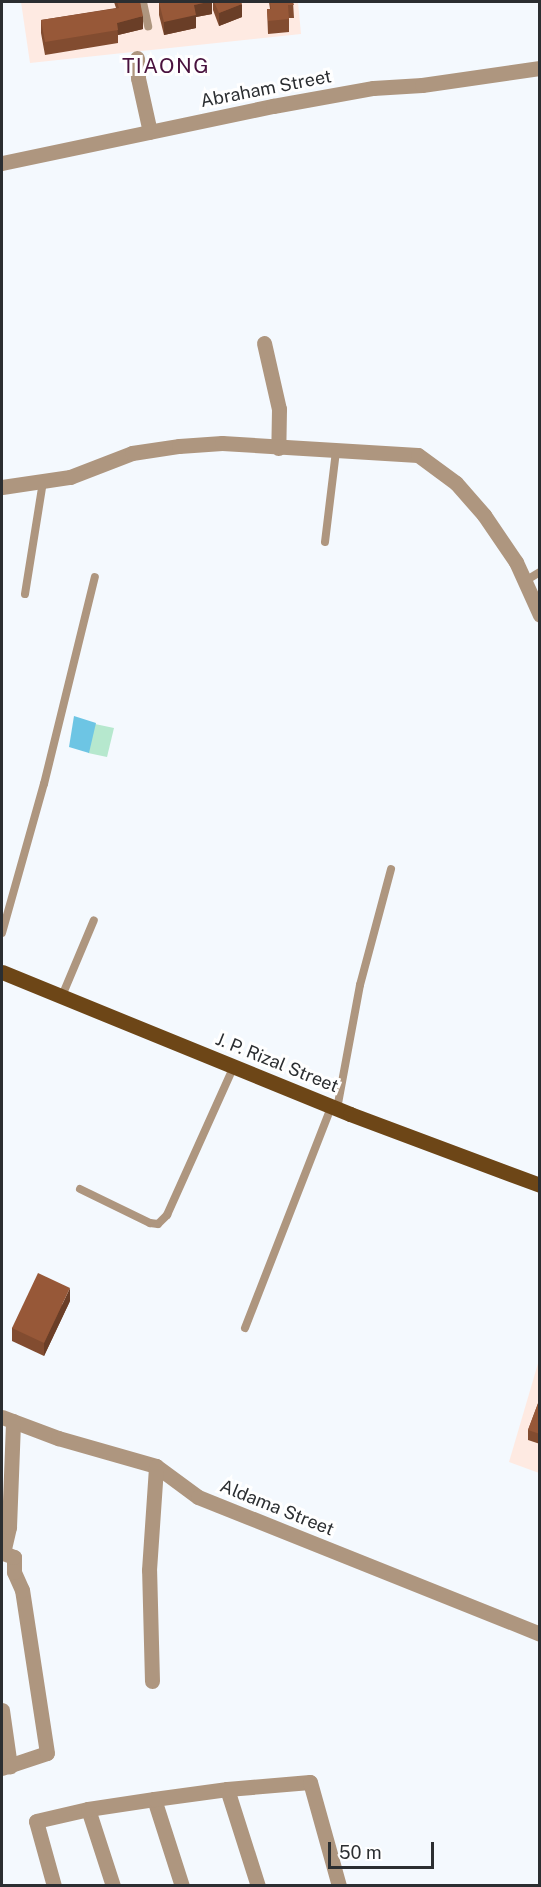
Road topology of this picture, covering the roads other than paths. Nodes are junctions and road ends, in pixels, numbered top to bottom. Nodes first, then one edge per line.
1 (143, 2) edge
2 (148, 26) dead end
3 (137, 58) dead end
4 (540, 68) edge
5 (150, 132) junction
6 (2, 163) edge
7 (264, 343) dead end
8 (278, 448) junction
9 (336, 451) junction
10 (43, 481) junction
11 (2, 487) edge
12 (325, 542) dead end
13 (540, 572) edge
14 (95, 577) dead end
15 (525, 580) junction
16 (25, 594) dead end
17 (540, 615) edge
18 (391, 869) dead end
19 (94, 920) dead end
20 (2, 933) edge
21 (2, 972) edge
22 (62, 996) junction
23 (234, 1066) junction
24 (334, 1108) junction
25 (540, 1185) edge
26 (80, 1189) dead end
27 (245, 1328) dead end
28 (7, 1419) edge
29 (156, 1466) junction
30 (2, 1552) edge
31 (540, 1634) edge
32 (152, 1681) dead end
33 (2, 1710) edge
34 (6, 1767) edge
35 (227, 1789) junction
36 (154, 1799) junction
37 (87, 1809) junction
38 (54, 1886) edge
39 (113, 1886) edge
40 (182, 1886) edge
41 (258, 1886) edge
42 (339, 1886) edge

1 - 2 lane
3 - 5 street
4 - 5 street, Abraham Street
5 - 6 street, Abraham Street
7 - 8 street
8 - 9 street
8 - 10 street
9 - 12 lane
9 - 15 street
10 - 11 street
10 - 16 lane
13 - 15 lane
14 - 20 lane
15 - 17 street
18 - 24 lane
19 - 22 lane
21 - 22 main road, J. P. Rizal Street
22 - 23 main road, J. P. Rizal Street
23 - 24 main road, J. P. Rizal Street
23 - 26 lane
24 - 25 main road, J. P. Rizal Street
24 - 27 lane
28 - 29 street, Aldama Street
28 - 30 street
29 - 31 street, Aldama Street
29 - 32 street
30 - 34 street
33 - 34 street
35 - 36 street
35 - 41 street
35 - 42 street
36 - 37 street
36 - 40 street
37 - 38 street
37 - 39 street

